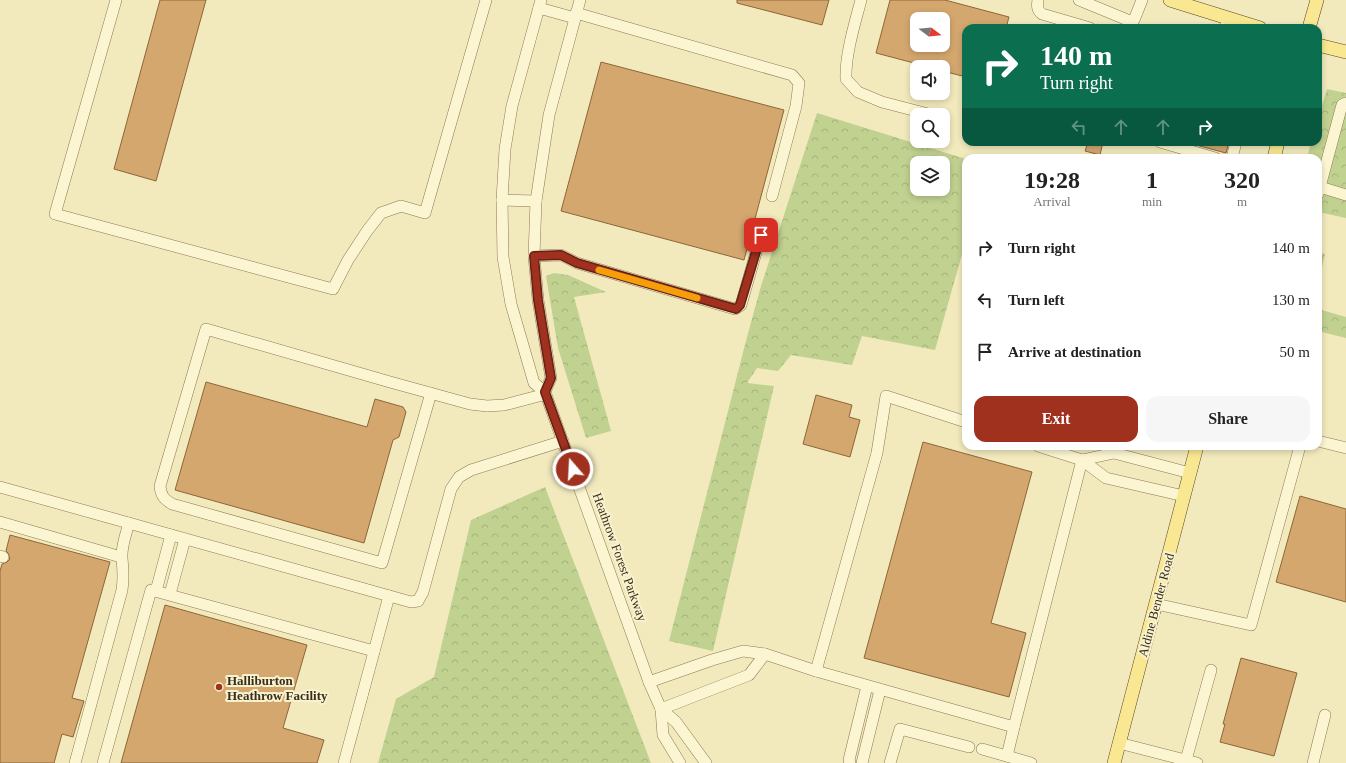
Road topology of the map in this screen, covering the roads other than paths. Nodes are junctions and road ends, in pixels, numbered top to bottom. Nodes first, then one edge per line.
1 (116, 0) edge
2 (486, 0) edge
3 (580, 0) edge
4 (861, 0) edge
5 (1038, 0) edge
6 (1079, 0) edge
7 (1142, 0) edge
8 (1170, 0) edge
9 (1317, 0) edge
10 (540, 4) edge
11 (576, 16) junction
12 (1227, 23) edge
13 (1076, 24) edge
14 (1132, 24) edge
15 (1310, 24) edge
16 (1322, 46) edge
17 (1346, 52) edge
18 (1346, 103) edge
19 (910, 109) edge
20 (1342, 122) edge
21 (1194, 147) edge
22 (1207, 154) edge
23 (1322, 182) edge
24 (1322, 191) edge
25 (1346, 195) edge
26 (772, 196) dead end
27 (502, 200) junction
28 (536, 201) junction
29 (761, 235) dead end
30 (534, 256) junction
31 (431, 393) junction
32 (546, 393) junction
33 (962, 421) edge
34 (563, 441) junction
35 (1322, 442) edge
36 (1346, 448) edge
37 (1051, 450) edge
38 (1197, 450) edge
39 (1299, 450) edge
40 (1082, 460) junction
41 (1190, 473) junction
42 (0, 487) edge
43 (1184, 496) junction
44 (0, 522) edge
45 (129, 523) junction
46 (171, 535) junction
47 (185, 539) junction
48 (121, 557) junction
49 (156, 591) junction
50 (170, 594) junction
51 (389, 596) junction
52 (1156, 604) junction
53 (374, 651) junction
54 (765, 654) junction
55 (1211, 670) dead end
56 (816, 671) junction
57 (649, 682) junction
58 (867, 686) junction
59 (880, 690) junction
60 (661, 709) junction
61 (1325, 715) dead end
62 (1014, 727) junction
63 (1119, 743) junction
64 (969, 747) dead end
65 (982, 749) dead end
66 (1007, 756) junction
67 (894, 762) edge
68 (1191, 762) edge
69 (75, 763) edge
70 (104, 763) edge
71 (344, 763) edge
72 (680, 763) edge
73 (706, 763) edge
74 (850, 763) edge
75 (862, 763) edge
76 (1031, 763) edge
77 (1114, 763) edge
78 (1313, 763) edge

1 - 2 street
3 - 11 street
4 - 19 street
5 - 13 street
6 - 14 street
7 - 14 street
8 - 12 main road
9 - 15 main road
10 - 11 street
10 - 27 street, Heathrow Forest Parkway
11 - 26 street
11 - 28 street
16 - 17 main road
18 - 20 street
20 - 23 street
21 - 22 street
24 - 25 street
27 - 28 street
27 - 32 street, Heathrow Forest Parkway
28 - 30 street
29 - 30 street
30 - 32 street
31 - 31 street
31 - 32 street
32 - 34 street, Heathrow Forest Parkway
33 - 56 street
34 - 51 street
34 - 57 street, Heathrow Forest Parkway
35 - 36 street
37 - 40 street
38 - 41 main road, Aldine Bender Road
39 - 52 street
40 - 41 street
40 - 43 street
40 - 62 street
41 - 43 main road, Aldine Bender Road
42 - 45 street
43 - 52 main road, Aldine Bender Road
44 - 48 street
45 - 46 street
45 - 48 street
46 - 47 street
46 - 49 street
47 - 50 street
47 - 51 street
48 - 69 street
49 - 50 street
49 - 70 street
50 - 53 street
51 - 53 street
52 - 63 main road, Aldine Bender Road
53 - 71 street
54 - 56 street
54 - 57 street
54 - 60 street
55 - 68 street
56 - 58 street
57 - 60 street, Heathrow Forest Parkway
58 - 59 street
58 - 74 street
59 - 62 street
59 - 75 street
60 - 72 street, Heathrow Forest Parkway
60 - 73 street, Heathrow Forest Parkway
61 - 78 street
62 - 66 street
63 - 68 street
63 - 77 main road, Aldine Bender Road
64 - 67 street
65 - 66 street
66 - 76 street

